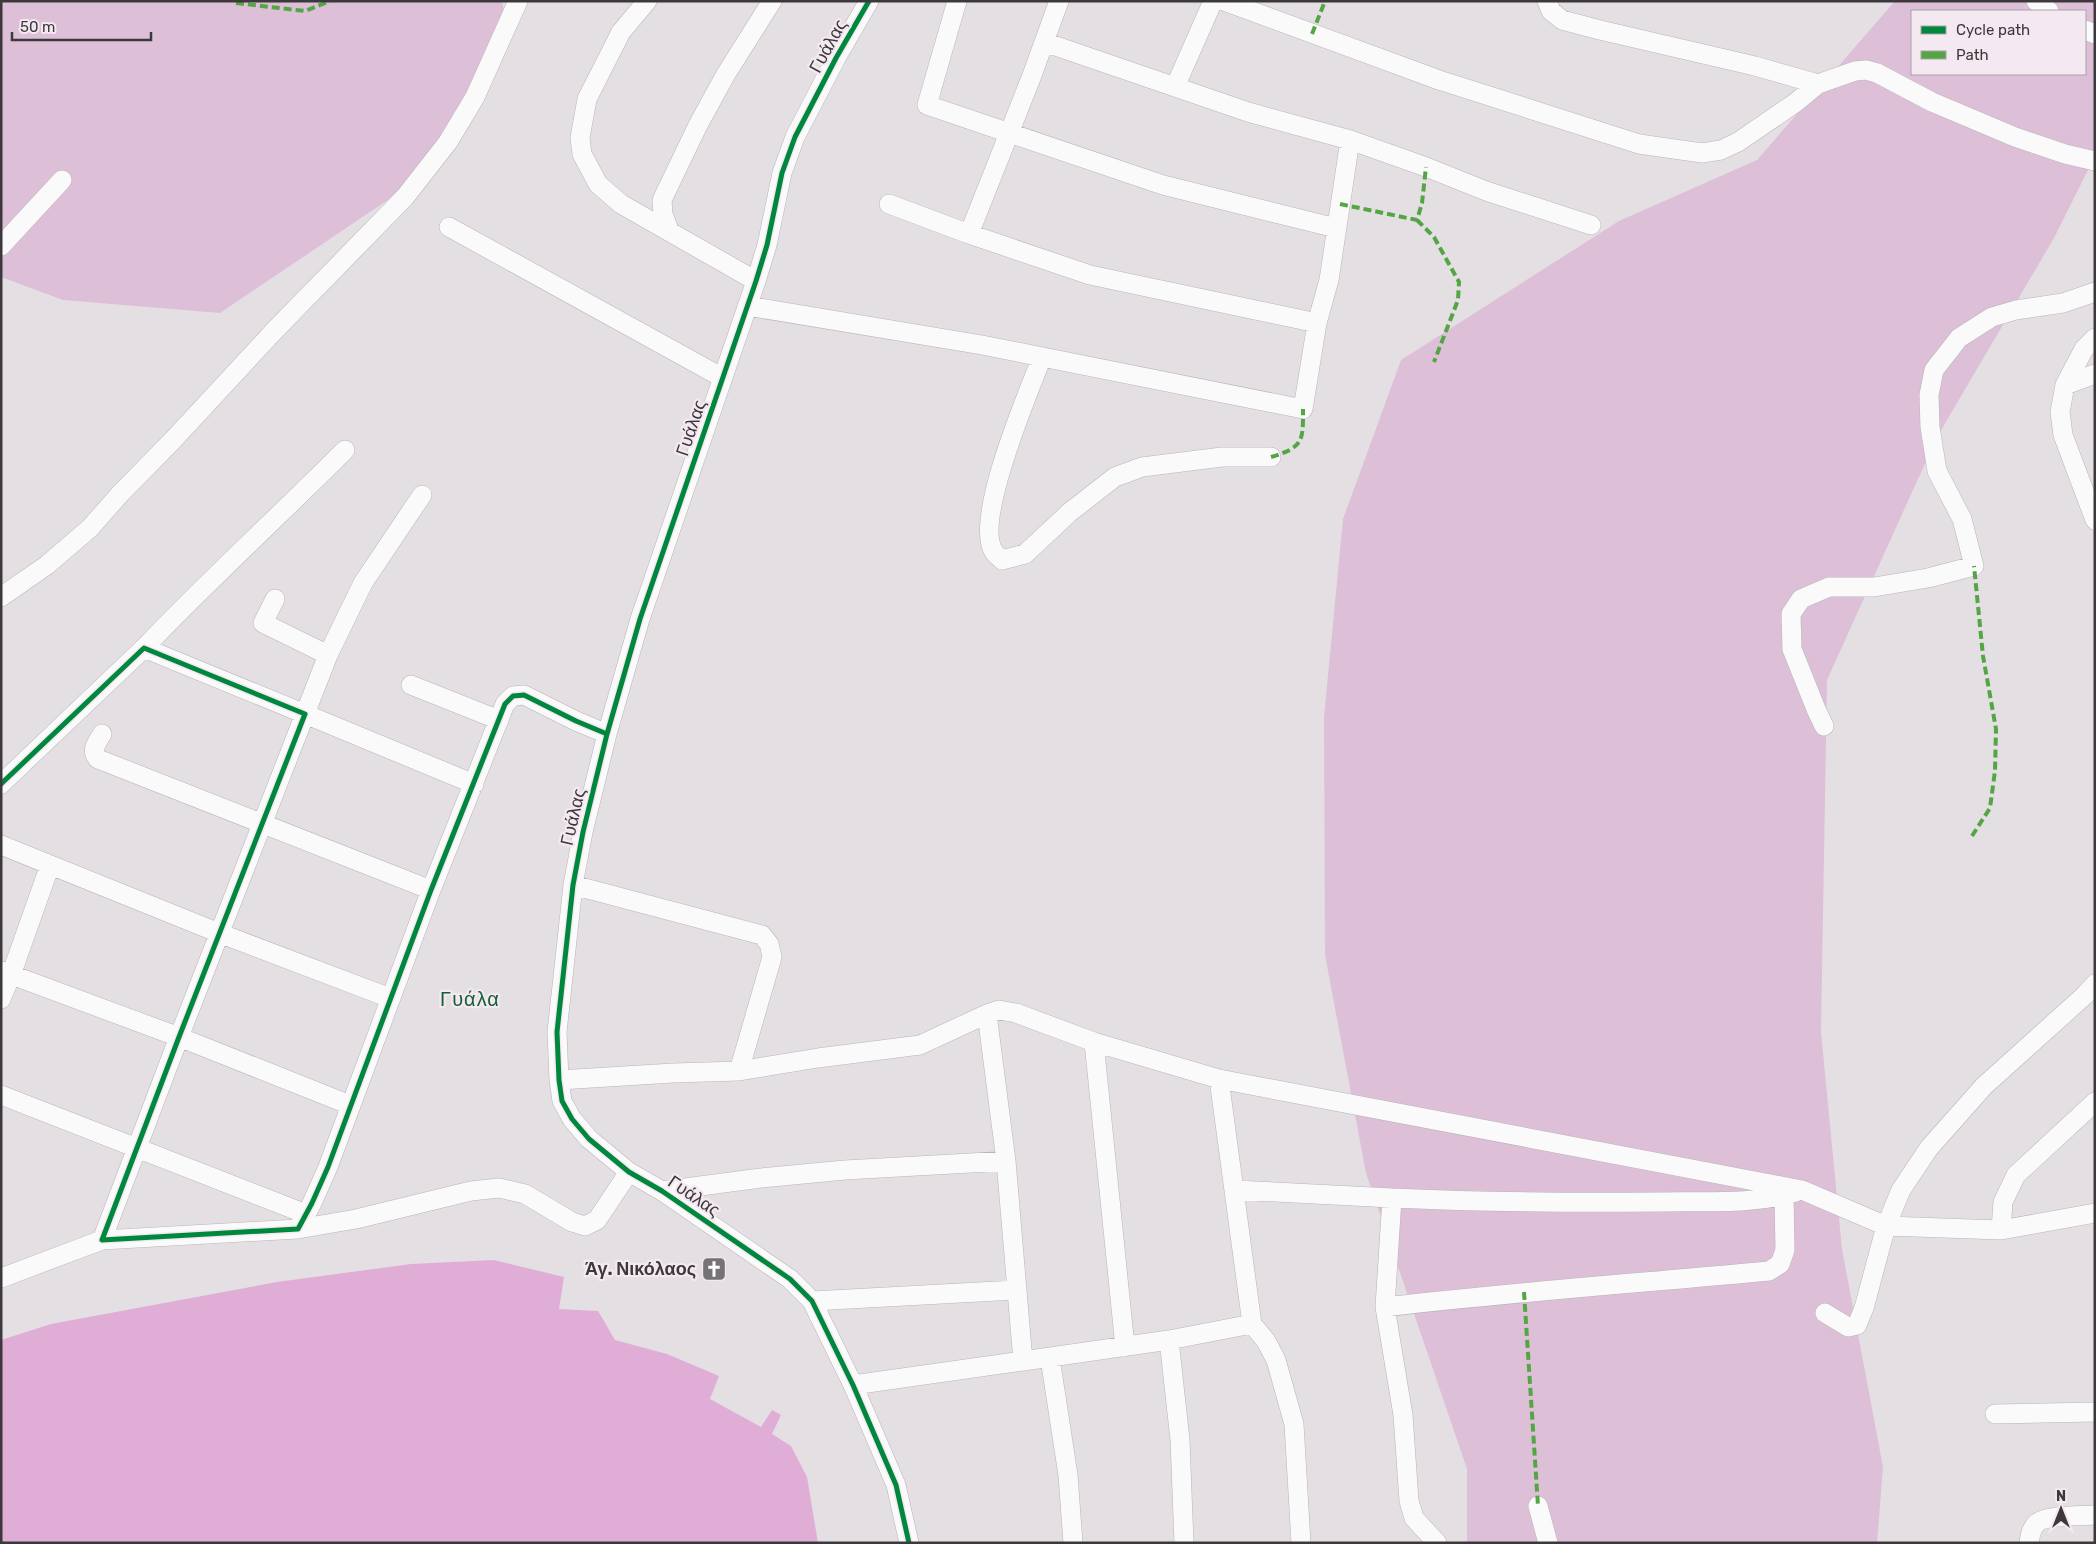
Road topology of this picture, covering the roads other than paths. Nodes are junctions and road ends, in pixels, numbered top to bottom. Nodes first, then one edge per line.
1 (518, 1) edge
2 (647, 1) edge
3 (772, 1) edge
4 (869, 1) edge
5 (957, 1) edge
6 (1059, 1) edge
7 (1213, 1) edge
8 (1224, 1) edge
9 (1547, 1) edge
10 (2036, 1) edge
11 (2048, 10) edge
12 (1044, 42) junction
13 (1818, 84) junction
14 (1175, 87) junction
15 (1009, 134) junction
16 (1350, 140) junction
17 (2095, 161) edge
18 (62, 180) dead end
19 (889, 204) dead end
20 (1591, 225) dead end
21 (449, 227) dead end
22 (1336, 228) junction
23 (669, 230) junction
24 (969, 234) junction
25 (1, 246) edge
26 (756, 281) junction
27 (2095, 292) edge
28 (747, 306) junction
29 (1317, 323) junction
30 (2095, 338) edge
31 (1042, 357) junction
32 (2095, 374) edge
33 (722, 378) junction
34 (2065, 385) junction
35 (345, 450) dead end
36 (1271, 457) dead end
37 (422, 495) dead end
38 (2095, 520) edge
39 (4, 592) edge
40 (275, 599) dead end
41 (144, 648) junction
42 (328, 655) junction
43 (411, 685) dead end
44 (306, 714) junction
45 (499, 720) junction
46 (1824, 726) dead end
47 (102, 734) dead end
48 (607, 734) junction
49 (1, 784) edge
50 (474, 784) junction
51 (262, 824) junction
52 (1, 845) edge
53 (50, 865) junction
54 (573, 885) junction
55 (431, 890) junction
56 (219, 933) junction
57 (6, 973) edge
58 (2095, 984) edge
59 (390, 998) junction
60 (1, 999) edge
61 (987, 1014) junction
62 (179, 1036) junction
63 (1094, 1042) junction
64 (739, 1071) junction
65 (1219, 1079) junction
66 (559, 1080) junction
67 (1, 1095) edge
68 (2095, 1102) edge
69 (350, 1105) junction
70 (136, 1148) junction
71 (1006, 1161) junction
72 (629, 1172) junction
73 (1235, 1190) junction
74 (1802, 1190) junction
75 (662, 1191) junction
76 (1784, 1195) junction
77 (1392, 1198) junction
78 (2095, 1214) edge
79 (302, 1221) junction
80 (1886, 1226) junction
81 (2000, 1230) junction
82 (102, 1240) junction
83 (5, 1272) edge
84 (1016, 1290) junction
85 (812, 1301) junction
86 (1385, 1307) junction
87 (1825, 1313) dead end
88 (1252, 1324) junction
89 (1169, 1340) junction
90 (1125, 1347) junction
91 (1050, 1358) junction
92 (1023, 1361) junction
93 (854, 1385) junction
94 (2095, 1412) edge
95 (1995, 1414) dead end
96 (1538, 1506) dead end
97 (2095, 1514) edge
98 (910, 1543) edge
99 (1073, 1543) edge
100 (1184, 1543) edge
101 (1301, 1543) edge
102 (1437, 1543) edge
103 (1548, 1543) edge
104 (2029, 1543) edge

1 - 39 street
2 - 23 street
3 - 23 street
4 - 26 street, Γυάλας
5 - 15 street
6 - 12 street
7 - 14 street
8 - 13 street
9 - 13 street
10 - 11 street
12 - 14 street
12 - 15 street
13 - 17 street
14 - 16 street
15 - 22 street
15 - 24 street
16 - 20 street
16 - 22 street
18 - 25 street
19 - 24 street
21 - 33 street
22 - 29 street
23 - 26 street
24 - 29 street
26 - 28 street, Γυάλας
27 - 46 street
28 - 31 street
28 - 33 street, Γυάλας
29 - 31 street
30 - 34 street
31 - 36 street
32 - 34 street
33 - 48 street, Γυάλας
34 - 38 street
35 - 41 street
37 - 42 street
40 - 42 street
41 - 44 street
41 - 49 street
42 - 44 street
43 - 45 street
44 - 50 street
44 - 51 street
45 - 48 street
45 - 50 street
47 - 51 street
48 - 54 street, Γυάλας
50 - 55 street
51 - 55 street
51 - 56 street
52 - 53 street
53 - 56 street
53 - 57 street
54 - 64 street
54 - 66 street, Γυάλας
55 - 59 street
56 - 59 street
56 - 62 street
57 - 60 street
57 - 62 street
58 - 80 street
59 - 69 street
61 - 63 street
61 - 64 street
61 - 71 street
62 - 69 street
62 - 70 street
63 - 65 street
63 - 90 street
64 - 66 street
65 - 73 street
65 - 74 street
66 - 72 street, Γυάλας
67 - 70 street
68 - 81 street
69 - 79 street
70 - 79 street
70 - 82 street
71 - 75 street
71 - 84 street
72 - 75 street, Γυάλας
72 - 79 street
73 - 77 street
73 - 88 street
74 - 76 street
74 - 80 street
75 - 85 street, Γυάλας
76 - 77 street
76 - 86 street
77 - 86 street
78 - 81 street
79 - 82 street
80 - 81 street
80 - 87 street
82 - 83 street
84 - 85 street
84 - 92 street
85 - 93 street, Γυάλας
86 - 102 street
88 - 89 street
88 - 101 street
89 - 90 street
89 - 100 street
90 - 91 street
91 - 92 street
91 - 99 street
92 - 93 street
93 - 98 street, Γυάλας
94 - 95 street
96 - 103 street
97 - 104 street

